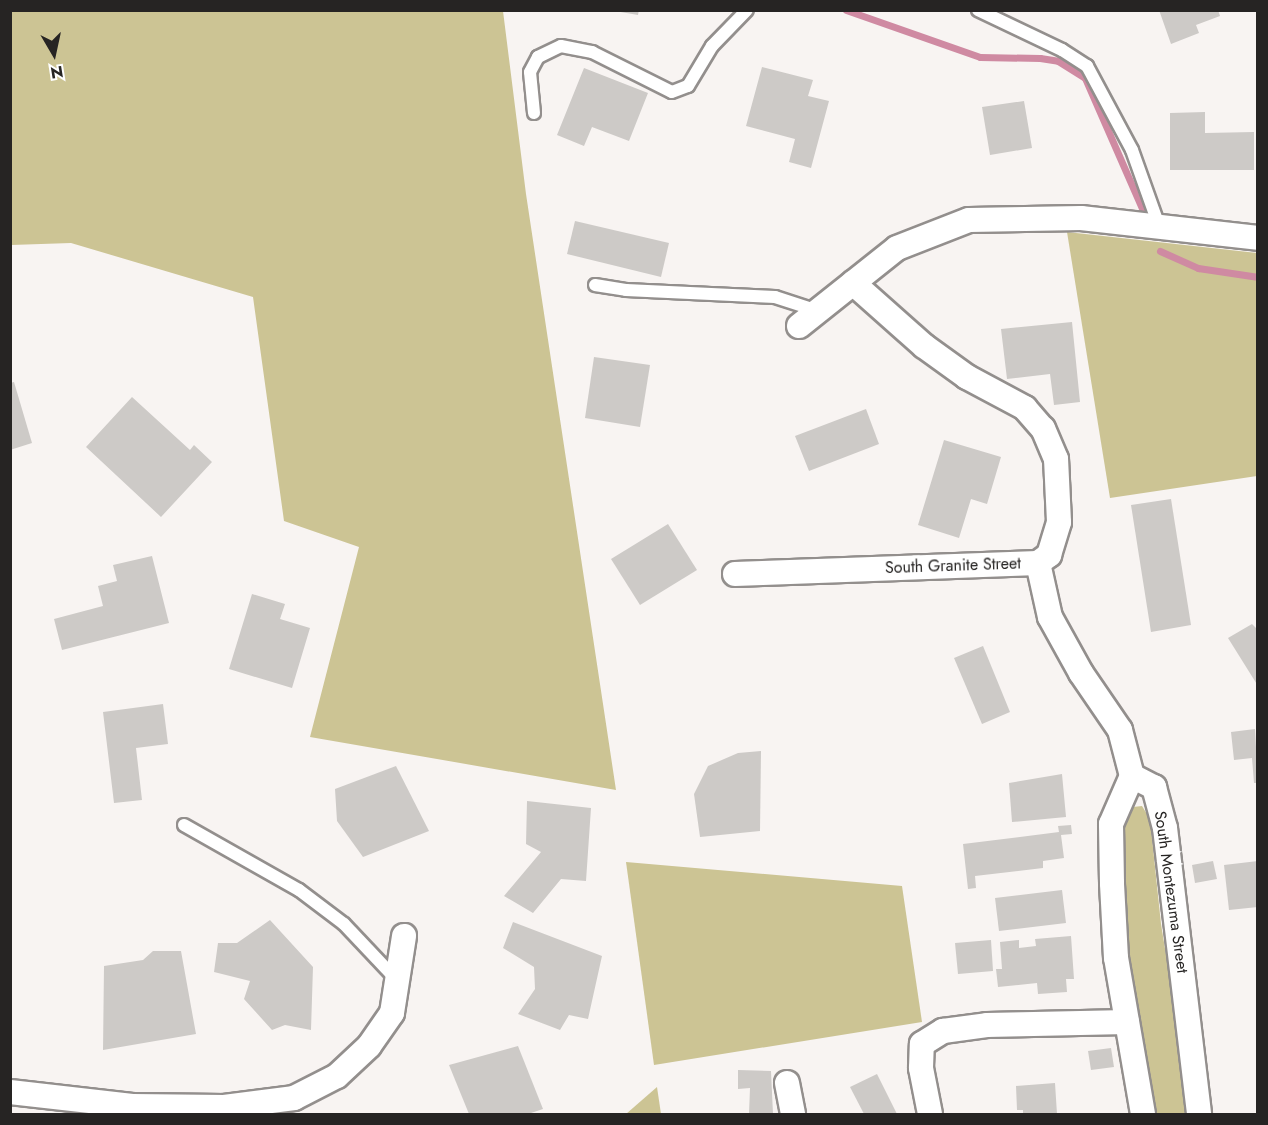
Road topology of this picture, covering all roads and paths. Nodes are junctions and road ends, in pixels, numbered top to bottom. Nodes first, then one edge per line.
1 (747, 10) edge
2 (978, 10) edge
3 (534, 113) dead end
4 (1159, 226) junction
5 (1257, 238) edge
6 (853, 283) junction
7 (595, 285) dead end
8 (818, 311) junction
9 (799, 326) dead end
10 (1038, 563) junction
11 (735, 574) dead end
12 (1132, 776) junction
13 (184, 825) dead end
14 (404, 936) dead end
15 (397, 980) junction
16 (1127, 1022) junction
17 (787, 1083) dead end
18 (10, 1092) edge
19 (793, 1114) edge
20 (930, 1114) edge
21 (1143, 1114) edge
22 (1199, 1114) edge

1 - 3 lane
2 - 4 lane
4 - 5 street
4 - 6 street
6 - 8 street
6 - 10 street, South Granite Street
7 - 8 lane
8 - 9 street
10 - 11 street, South Granite Street
10 - 12 street
12 - 16 street
12 - 22 street, South Montezuma Street
13 - 15 lane
14 - 15 street
15 - 18 street
16 - 20 street
16 - 21 street
17 - 19 street

